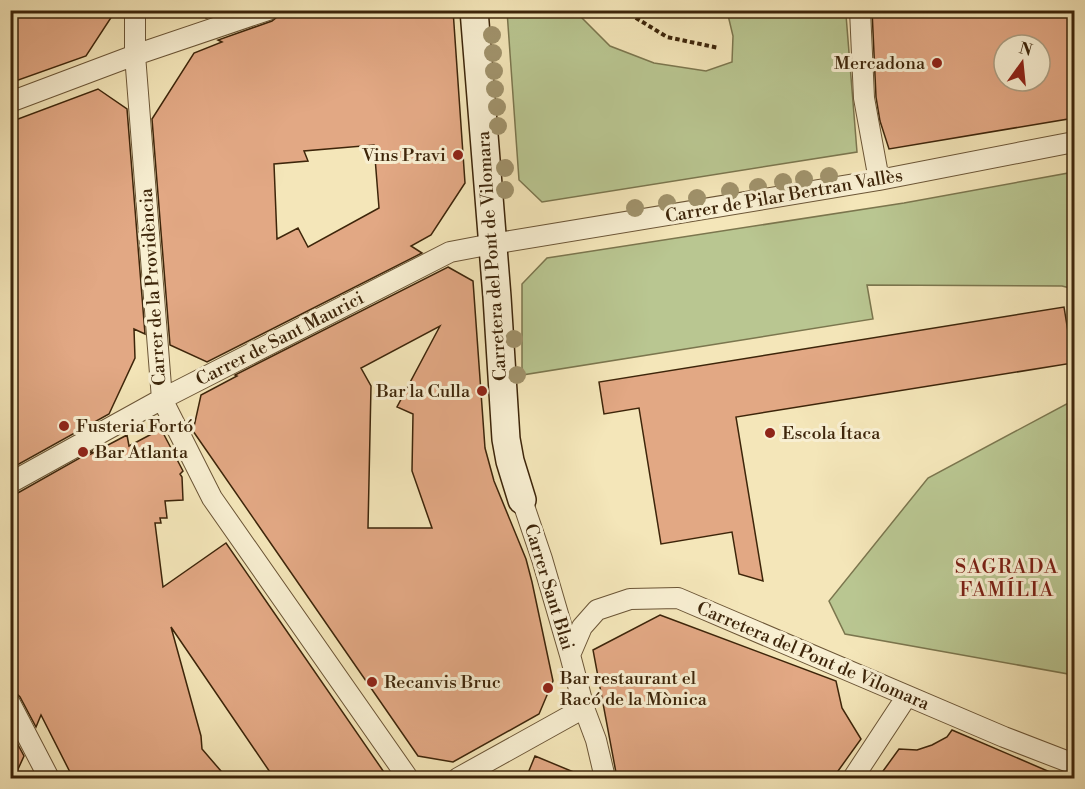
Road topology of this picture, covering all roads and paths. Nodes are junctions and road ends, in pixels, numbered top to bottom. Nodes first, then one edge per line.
1 (135, 10) edge
2 (268, 10) edge
3 (474, 10) edge
4 (623, 10) edge
5 (860, 10) edge
6 (719, 48) dead end
7 (135, 55) junction
8 (10, 102) edge
9 (1074, 142) edge
10 (879, 180) junction
11 (492, 244) junction
12 (162, 399) junction
13 (10, 483) edge
14 (522, 500) joint
15 (570, 655) junction
16 (907, 696) junction
17 (10, 703) edge
18 (584, 708) junction
19 (1074, 764) edge
20 (49, 778) edge
21 (408, 778) edge
22 (458, 778) edge
23 (605, 778) edge
24 (853, 778) edge

1 - 7 street, Carrer de la Providència
2 - 7 street
3 - 11 street, Carretera del Pont de Vilomara
4 - 6 path
5 - 10 street
7 - 8 street
7 - 12 street, Carrer de la Providència
9 - 10 street, Carrer de Pilar Bertran Vallès
10 - 11 street, Carrer de Pilar Bertran Vallès
11 - 12 street, Carrer de Sant Maurici
11 - 14 street, Carretera del Pont de Vilomara
12 - 13 street, Carrer de Sant Maurici
12 - 21 street, Carrer de la Providència
14 - 15 street, Carrer Sant Blai
15 - 16 street, Carretera del Pont de Vilomara
15 - 18 street, Carrer Sant Blai
16 - 19 street, Carretera del Pont de Vilomara
16 - 24 street
17 - 20 street
18 - 22 street
18 - 23 street, Carrer Sant Blai

